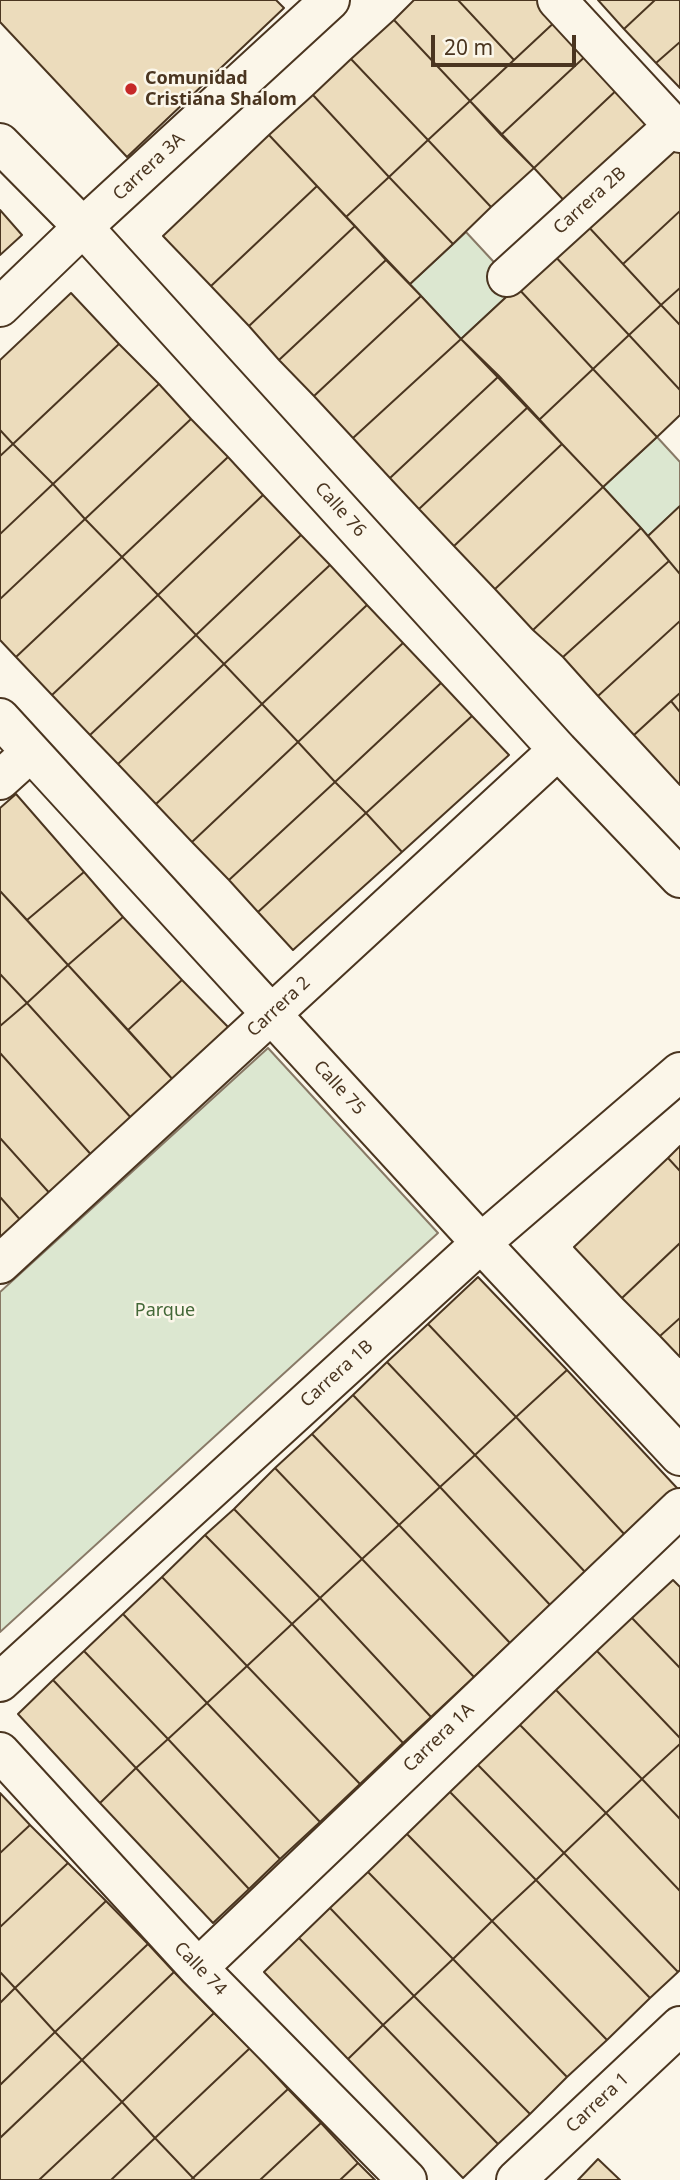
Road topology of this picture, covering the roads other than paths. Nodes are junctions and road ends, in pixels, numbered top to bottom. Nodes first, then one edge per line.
1 (330, 0) edge
2 (557, 0) edge
3 (677, 129) edge
4 (0, 143) edge
5 (83, 227) junction
6 (507, 276) dead end
7 (0, 307) edge
8 (0, 718) edge
9 (558, 750) junction
10 (31, 752) junction
11 (0, 780) edge
12 (680, 878) edge
13 (271, 1014) junction
14 (680, 1072) edge
15 (481, 1243) junction
16 (0, 1264) edge
17 (680, 1456) edge
18 (680, 1508) edge
19 (0, 1682) edge
20 (0, 1752) edge
21 (198, 1968) junction
22 (680, 2026) edge
23 (407, 2180) edge
24 (516, 2180) edge

1 - 5 street, Carrera 3A
2 - 3 street
3 - 6 street, Carrera 2B
4 - 5 street, Calle 76
5 - 7 street, Carrera 3A
5 - 9 street, Calle 76
8 - 10 street, Calle 75
9 - 12 street, Calle 76
9 - 13 street, Carrera 2
10 - 11 street
10 - 13 street, Calle 75
13 - 15 street, Calle 75
13 - 16 street, Carrera 2
14 - 15 street, Carrera 1B
15 - 17 street, Calle 75
15 - 19 street, Carrera 1B
18 - 21 street, Carrera 1A
20 - 21 street, Calle 74
21 - 23 street, Calle 74
22 - 24 street, Carrera 1

